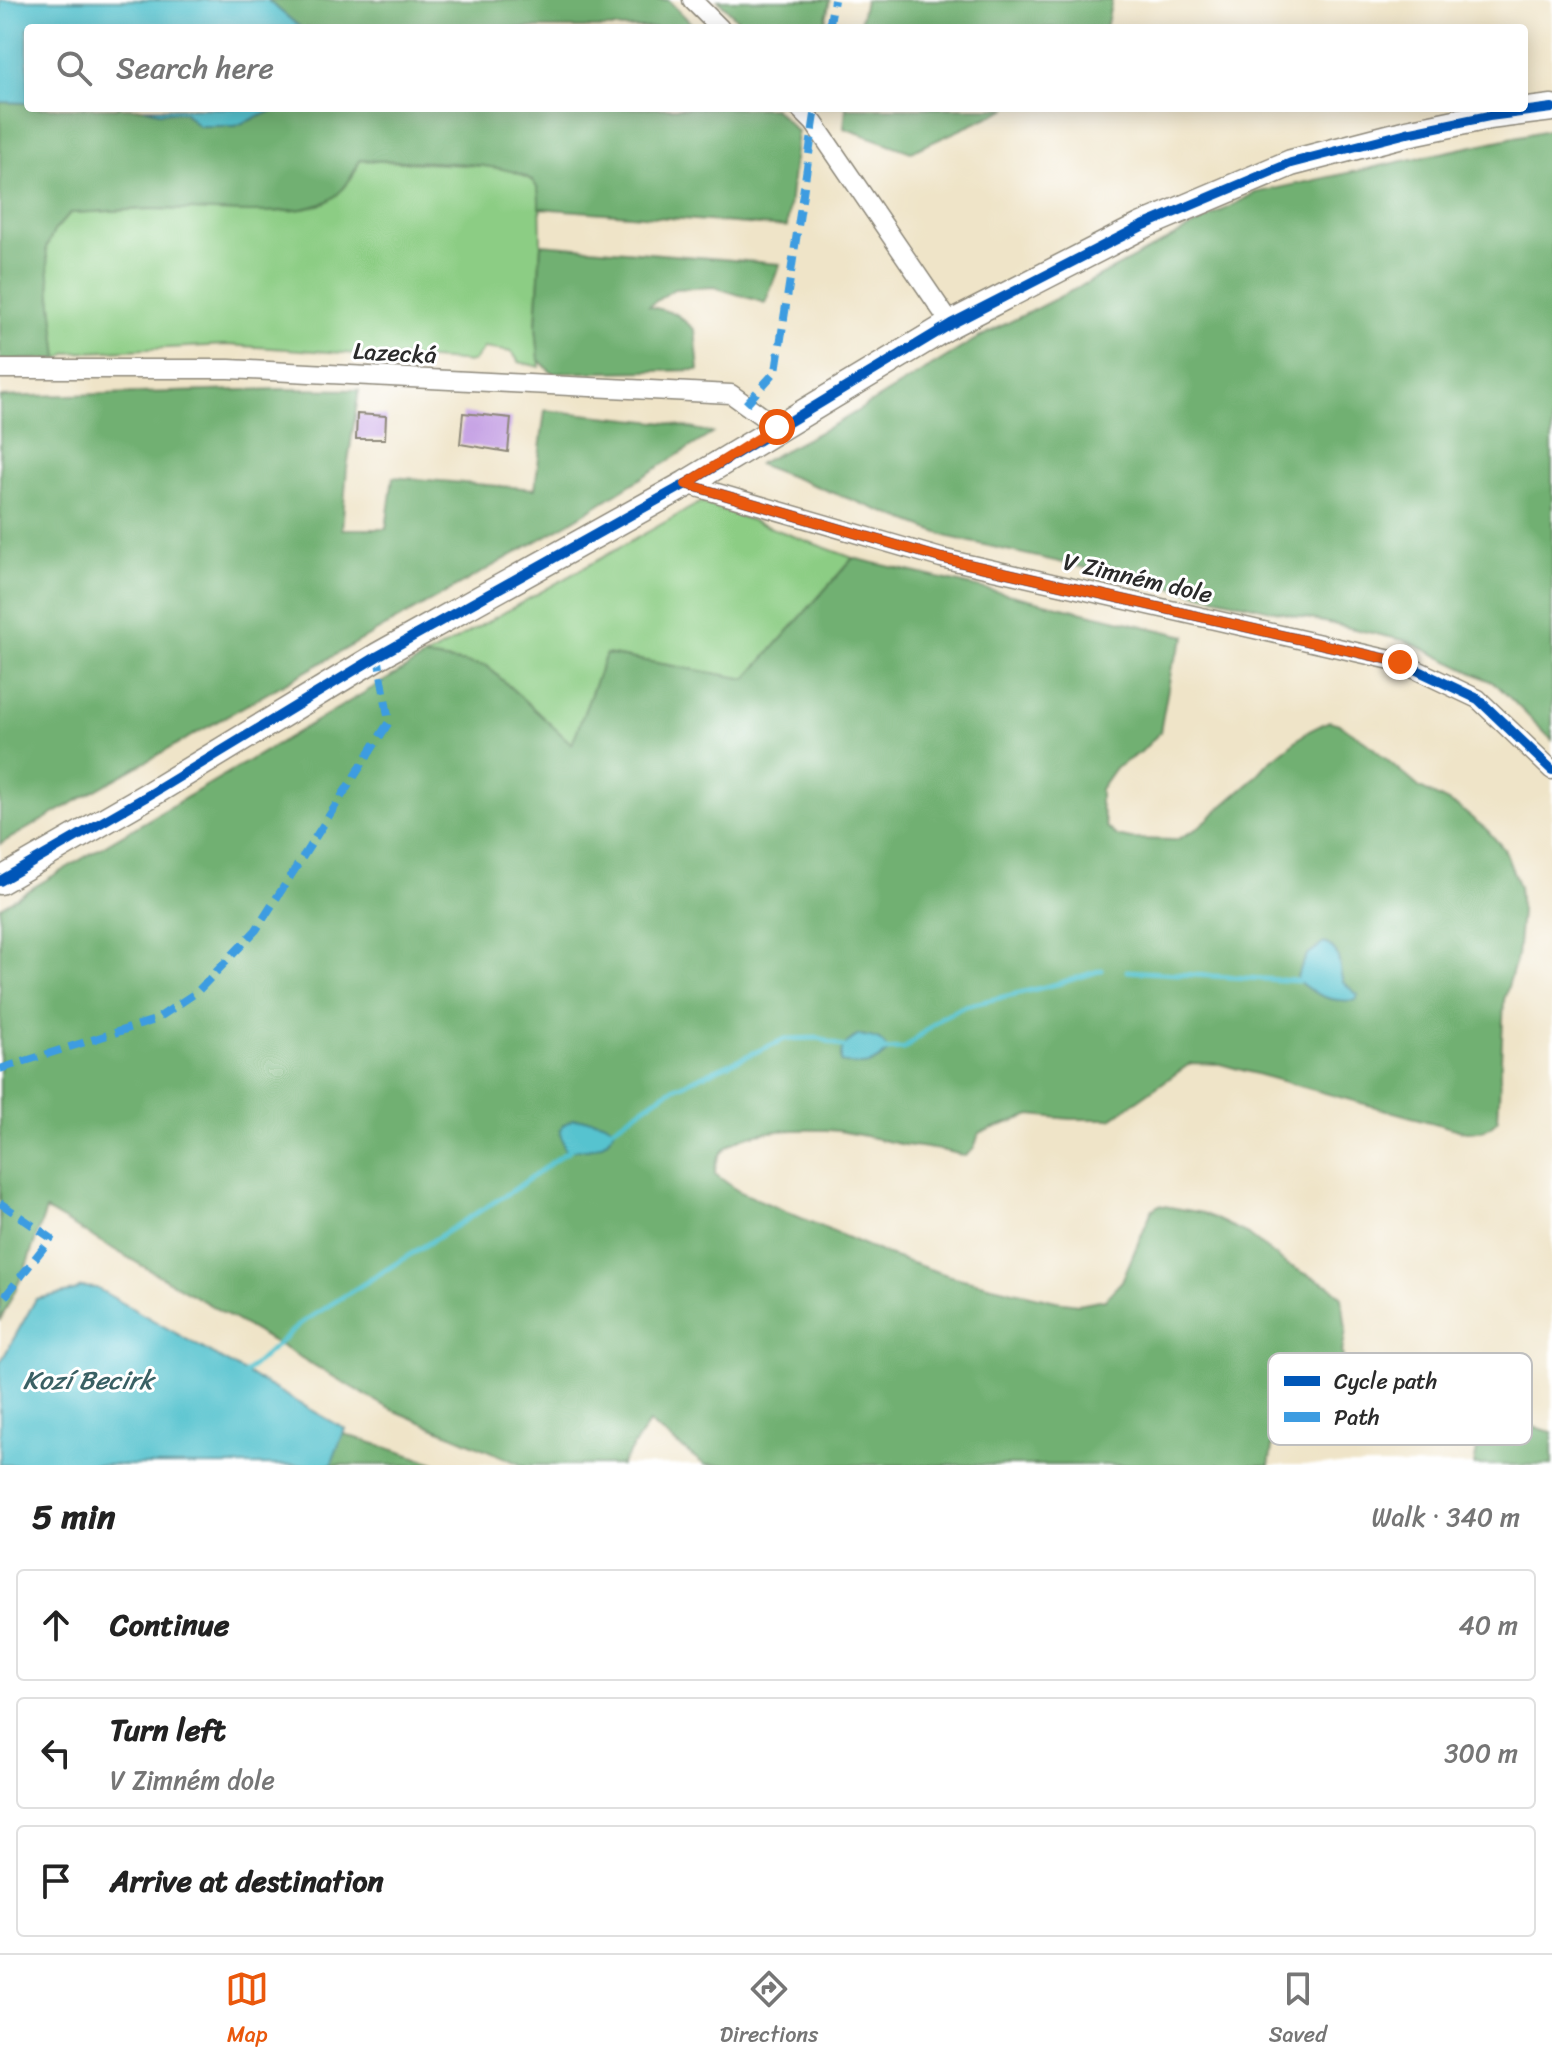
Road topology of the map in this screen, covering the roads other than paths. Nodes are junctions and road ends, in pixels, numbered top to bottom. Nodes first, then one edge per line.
1 (692, 0) edge
2 (716, 24) edge
3 (1552, 108) edge
4 (1528, 111) edge
5 (803, 112) edge
6 (1520, 112) edge
7 (951, 324) junction
8 (0, 369) edge
9 (777, 427) junction
10 (686, 484) junction
11 (1552, 770) edge
12 (0, 881) edge

1 - 2 street
3 - 4 street
5 - 7 street
6 - 7 street
7 - 9 street
8 - 9 street, Lazecká
9 - 10 street
10 - 11 street, V Zimném dole
10 - 12 street

